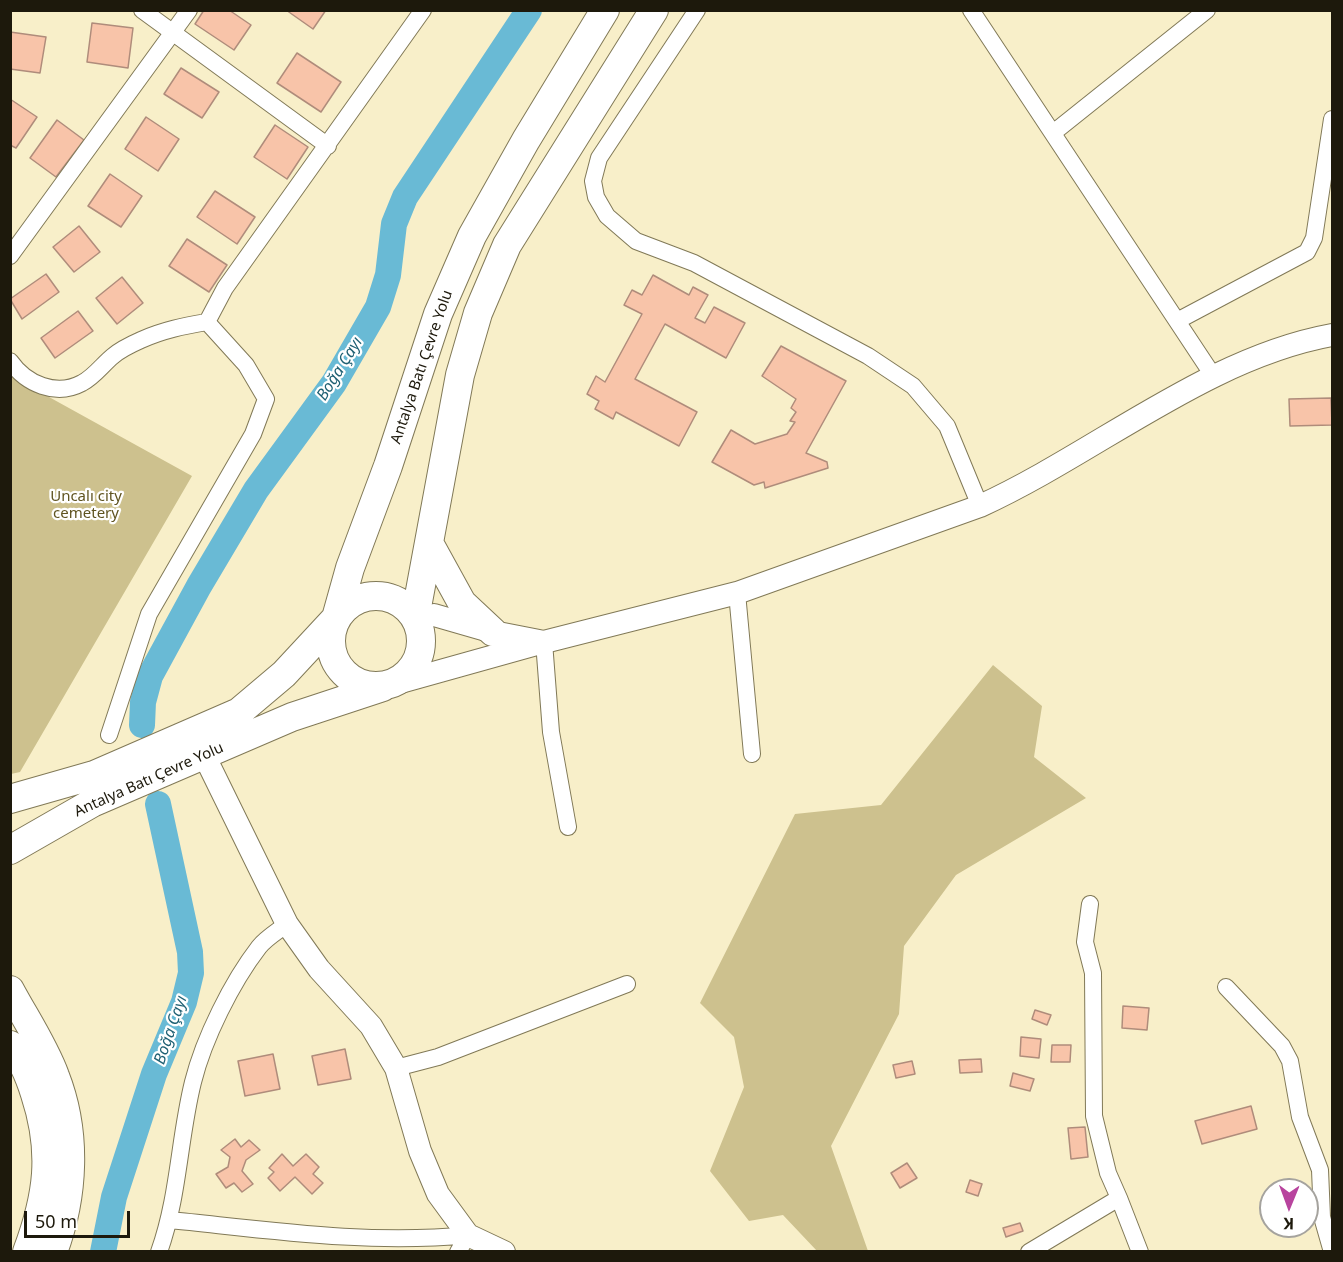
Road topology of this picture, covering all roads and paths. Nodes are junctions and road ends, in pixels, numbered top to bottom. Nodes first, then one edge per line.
1 (142, 10) edge
2 (189, 10) edge
3 (423, 10) edge
4 (605, 10) edge
5 (654, 10) edge
6 (697, 10) edge
7 (971, 10) edge
8 (1207, 10) edge
9 (175, 33) junction
10 (1332, 119) edge
11 (1053, 133) junction
12 (328, 146) junction
13 (10, 256) edge
14 (1177, 321) junction
15 (207, 322) junction
16 (1332, 335) edge
17 (10, 361) edge
18 (1214, 378) junction
19 (980, 506) junction
20 (429, 543) junction
21 (737, 593) junction
22 (336, 618) junction
23 (415, 618) junction
24 (493, 632) junction
25 (544, 642) junction
26 (383, 687) junction
27 (109, 735) dead end
28 (752, 754) dead end
29 (204, 755) junction
30 (10, 799) edge
31 (568, 827) dead end
32 (21, 843) edge
33 (10, 873) edge
34 (1090, 904) dead end
35 (287, 924) junction
36 (627, 984) dead end
37 (1226, 987) dead end
38 (10, 990) edge
39 (10, 1045) edge
40 (396, 1068) junction
41 (1119, 1198) junction
42 (170, 1220) junction
43 (463, 1243) edge
44 (27, 1251) edge
45 (53, 1251) edge
46 (159, 1251) edge
47 (504, 1251) edge
48 (1029, 1251) edge
49 (1140, 1251) edge
50 (1332, 1251) edge

1 - 9 street
2 - 9 street
3 - 12 street
4 - 22 highway, Antalya Batı Çevre Yolu
5 - 20 highway
6 - 19 street
7 - 11 street
8 - 11 street
9 - 12 street
9 - 13 street
10 - 14 street
11 - 14 street
12 - 15 street
14 - 18 street
15 - 17 street
15 - 27 street
16 - 18 main road, Antalya Batı Çevre Yolu
18 - 19 main road, Antalya Batı Çevre Yolu
19 - 21 main road, Antalya Batı Çevre Yolu
20 - 23 highway
20 - 24 highway
21 - 25 main road, Antalya Batı Çevre Yolu
21 - 28 street
22 - 23 highway
22 - 26 highway
22 - 30 highway, Antalya Batı Çevre Yolu
23 - 24 main road
23 - 26 highway
24 - 25 main road
25 - 26 main road, Antalya Batı Çevre Yolu
25 - 31 street
26 - 29 highway, Antalya Batı Çevre Yolu
29 - 32 highway, Antalya Batı Çevre Yolu
29 - 35 main road
32 - 33 highway
34 - 41 street
35 - 40 main road
35 - 42 street
36 - 40 street
37 - 50 street
38 - 45 highway
39 - 44 highway
40 - 43 main road
41 - 48 street
41 - 49 street
42 - 43 street
42 - 46 street
43 - 47 main road

